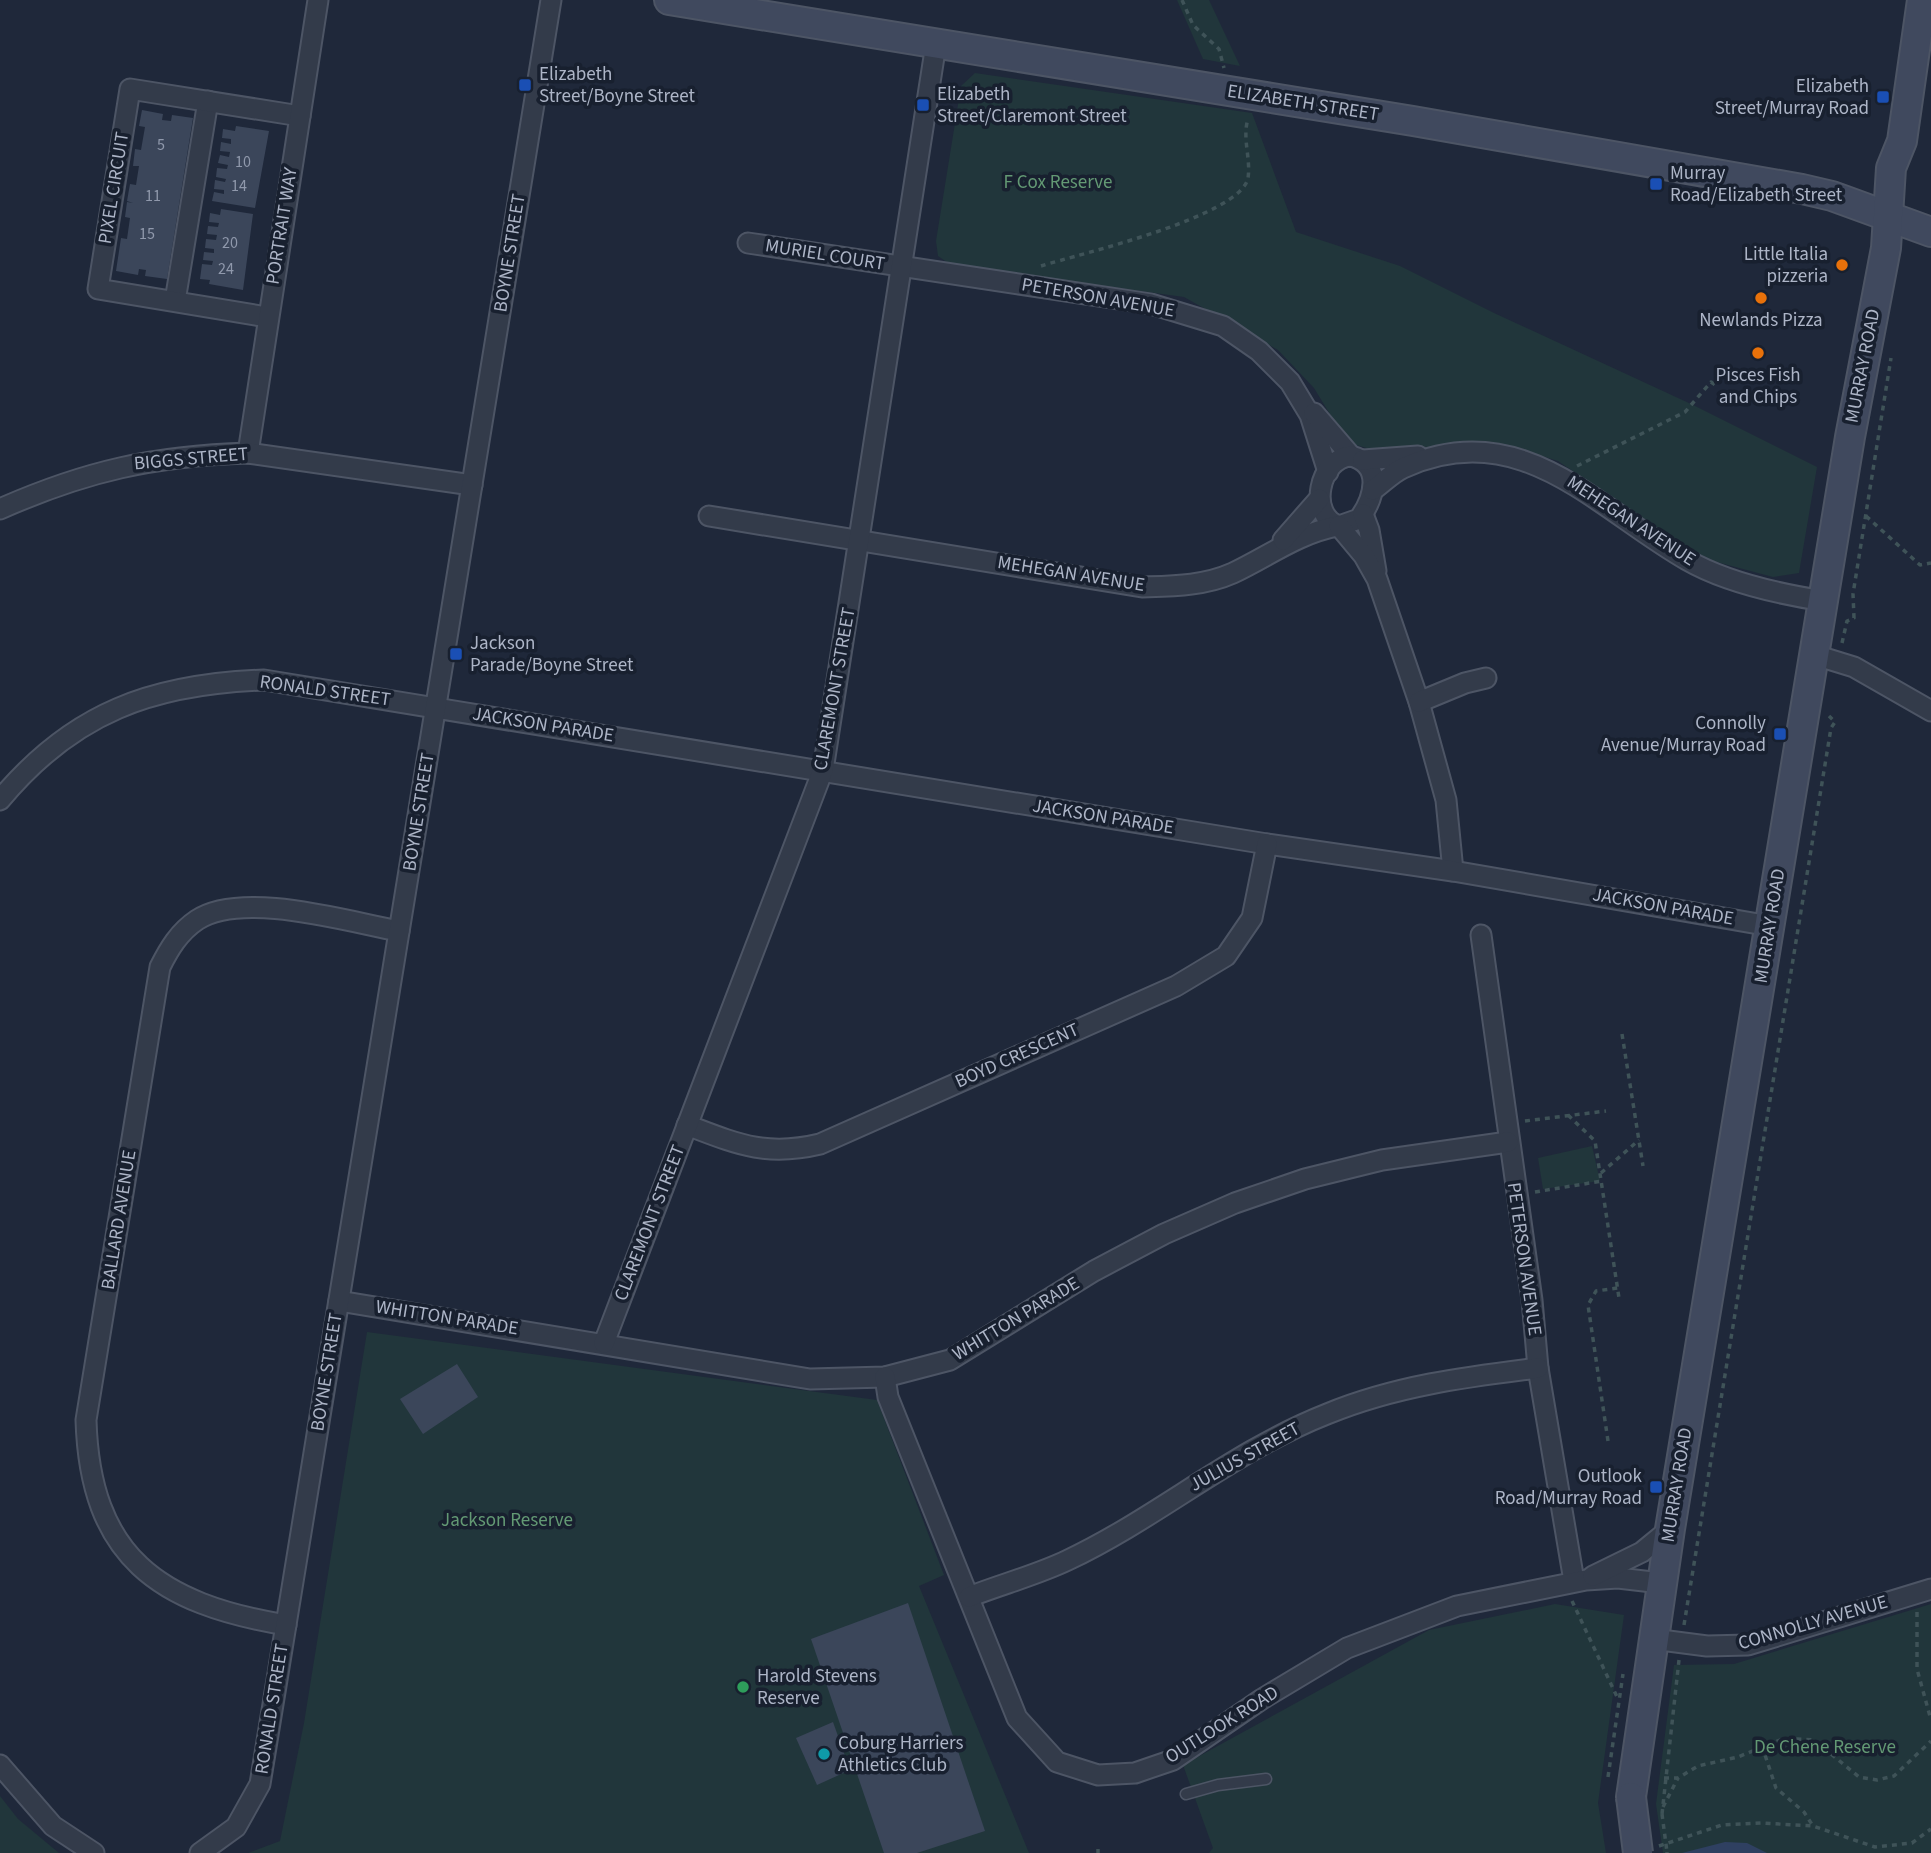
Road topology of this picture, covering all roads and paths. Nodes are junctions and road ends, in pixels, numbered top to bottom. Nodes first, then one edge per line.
1 (318, 0) edge
2 (551, 0) edge
3 (669, 0) edge
4 (1182, 0) edge
5 (1922, 0) edge
6 (796, 10) edge
7 (936, 44) junction
8 (1226, 79) dead end
9 (208, 101) junction
10 (1250, 114) dead end
11 (300, 116) junction
12 (1887, 216) junction
13 (1931, 232) edge
14 (748, 243) dead end
15 (902, 267) junction
16 (1031, 269) dead end
17 (174, 302) junction
18 (267, 317) junction
19 (1892, 354) dead end
20 (1718, 387) dead end
21 (1304, 402) junction
22 (248, 453) junction
23 (1436, 457) junction
24 (1357, 458) junction
25 (1328, 472) junction
26 (1567, 479) junction
27 (472, 485) junction
28 (1373, 490) junction
29 (1319, 499) junction
30 (0, 509) edge
31 (1363, 514) junction
32 (709, 516) dead end
33 (1866, 516) junction
34 (1338, 526) junction
35 (860, 539) junction
36 (1275, 548) junction
37 (1931, 563) edge
38 (1377, 579) junction
39 (1824, 601) junction
40 (1827, 659) junction
41 (1486, 678) dead end
42 (1419, 702) junction
43 (1832, 703) dead end
44 (436, 708) junction
45 (1931, 711) edge
46 (823, 770) junction
47 (0, 800) edge
48 (1267, 844) junction
49 (1453, 870) junction
50 (1770, 926) junction
51 (399, 932) junction
52 (1481, 935) dead end
53 (1622, 1034) dead end
54 (1606, 1111) dead end
55 (1568, 1115) junction
56 (687, 1125) junction
57 (1506, 1132) junction
58 (1639, 1140) junction
59 (1643, 1166) dead end
60 (1601, 1173) junction
61 (1602, 1181) junction
62 (1516, 1195) junction
63 (1618, 1288) junction
64 (1619, 1298) dead end
65 (339, 1301) junction
66 (604, 1343) junction
67 (1538, 1368) junction
68 (885, 1377) junction
69 (1608, 1441) dead end
70 (1670, 1529) junction
71 (1574, 1581) junction
72 (1661, 1583) junction
73 (1924, 1591) edge
74 (969, 1597) junction
75 (286, 1625) junction
76 (1653, 1639) junction
77 (1682, 1643) junction
78 (1619, 1701) dead end
79 (1931, 1720) edge
80 (1931, 1741) edge
81 (1762, 1746) junction
82 (0, 1765) edge
83 (1664, 1778) junction
84 (1678, 1778) junction
85 (1266, 1779) dead end
86 (1186, 1794) dead end
87 (1662, 1814) junction
88 (1813, 1826) junction
89 (1931, 1829) edge
90 (1644, 1851) edge
91 (94, 1853) edge
92 (200, 1853) edge
93 (1667, 1853) edge

1 - 11 street, PORTRAIT WAY
2 - 27 street, BOYNE STREET
3 - 6 main road, ELIZABETH STREET
4 - 8 path
5 - 12 main road, MURRAY ROAD
6 - 7 main road, ELIZABETH STREET
7 - 12 main road, ELIZABETH STREET
7 - 15 street, CLAREMONT STREET
9 - 11 street, PIXEL CIRCUIT
9 - 17 street
9 - 17 street, PIXEL CIRCUIT
10 - 16 path
11 - 18 street, PORTRAIT WAY
12 - 13 main road, ELIZABETH STREET
12 - 39 main road, MURRAY ROAD
14 - 15 street, MURIEL COURT
15 - 21 street, PETERSON AVENUE
15 - 35 street, CLAREMONT STREET
17 - 18 street, PIXEL CIRCUIT
18 - 22 street, PORTRAIT WAY
19 - 33 path
20 - 26 path
21 - 24 street, PETERSON AVENUE
21 - 25 street, PETERSON AVENUE
22 - 27 street, BIGGS STREET
22 - 30 street, BIGGS STREET
23 - 24 street, MEHEGAN AVENUE
23 - 26 street, MEHEGAN AVENUE
23 - 28 street, MEHEGAN AVENUE
24 - 25 street
24 - 28 street
25 - 29 street
26 - 39 street, MEHEGAN AVENUE
27 - 44 street, BOYNE STREET
28 - 31 street
29 - 34 street
29 - 36 street, MEHEGAN AVENUE
31 - 34 street
31 - 38 street
32 - 35 street, MEHEGAN AVENUE
33 - 37 path
33 - 40 path
34 - 36 street, MEHEGAN AVENUE
34 - 38 street
35 - 36 street, MEHEGAN AVENUE
35 - 46 street, CLAREMONT STREET
38 - 42 street
39 - 40 main road, MURRAY ROAD
40 - 45 street
40 - 50 main road, MURRAY ROAD
41 - 42 street
42 - 49 street
43 - 77 path
44 - 46 street, JACKSON PARADE
44 - 47 street, RONALD STREET
44 - 51 street, BOYNE STREET
46 - 48 street, JACKSON PARADE
46 - 56 street, CLAREMONT STREET
48 - 49 street, JACKSON PARADE
48 - 56 street, BOYD CRESCENT
49 - 50 street, JACKSON PARADE
50 - 70 main road, MURRAY ROAD
51 - 65 street, BOYNE STREET
51 - 75 street, BALLARD AVENUE
52 - 57 street, PETERSON AVENUE
53 - 58 path
54 - 55 path
55 - 57 path
55 - 60 path
56 - 66 street, CLAREMONT STREET
57 - 62 street, PETERSON AVENUE
57 - 68 street, WHITTON PARADE
58 - 59 path
58 - 60 path
60 - 61 path
61 - 62 path
61 - 63 path
62 - 67 street, PETERSON AVENUE
63 - 64 path
63 - 69 path
65 - 66 street, WHITTON PARADE
65 - 75 street, BOYNE STREET
66 - 68 street, WHITTON PARADE
67 - 71 street, PETERSON AVENUE
67 - 74 street, JULIUS STREET
68 - 74 street, OUTLOOK ROAD
70 - 71 street, OUTLOOK ROAD
70 - 72 main road, MURRAY ROAD
71 - 72 street, OUTLOOK ROAD
71 - 74 street, OUTLOOK ROAD
71 - 78 path
72 - 76 main road, MURRAY ROAD
73 - 77 street, CONNOLLY AVENUE
73 - 79 path
75 - 92 street, RONALD STREET
76 - 77 street, CONNOLLY AVENUE
76 - 90 main road, MURRAY ROAD, bridge
77 - 83 path
80 - 81 path
81 - 84 path
81 - 88 path
82 - 91 street
83 - 84 path
83 - 87 path
84 - 87 path
85 - 86 lane
87 - 93 path, bridge
88 - 89 path
88 - 90 path

